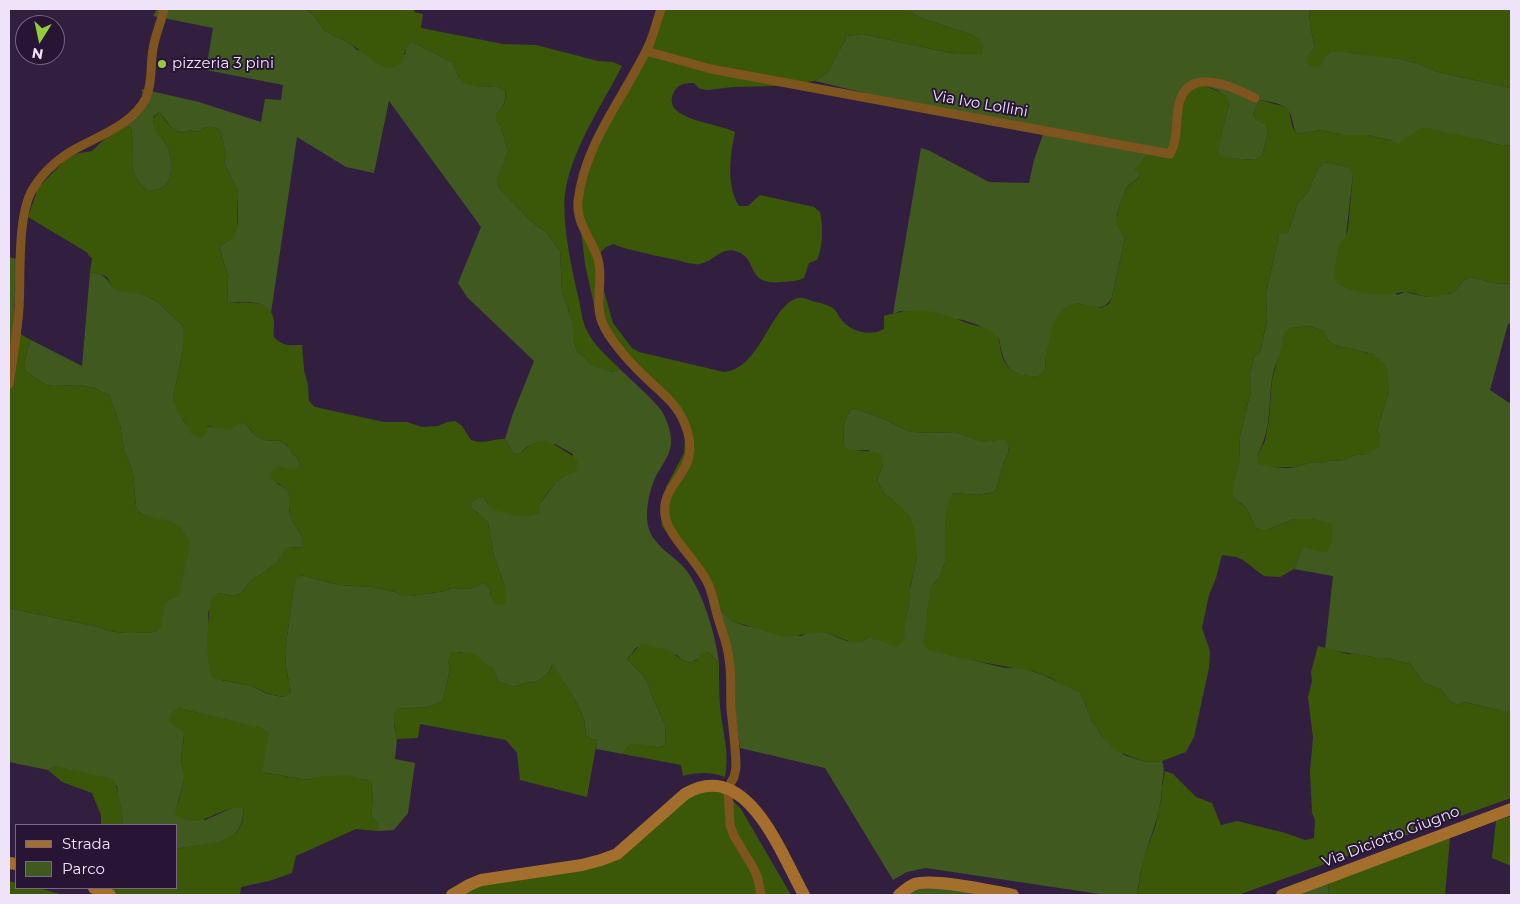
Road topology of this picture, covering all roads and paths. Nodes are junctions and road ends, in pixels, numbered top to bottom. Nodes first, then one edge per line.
1 (164, 9) edge
2 (661, 9) edge
3 (646, 51) junction
4 (1255, 98) dead end
5 (9, 384) edge
6 (728, 788) junction
7 (1511, 809) edge
8 (96, 889) edge
9 (110, 895) edge
10 (452, 895) edge
11 (762, 895) edge
12 (804, 895) edge
13 (899, 895) edge
14 (1013, 895) edge
15 (1282, 895) edge

1 - 5 street
2 - 3 street
3 - 4 street, Via Ivo Lollini
3 - 6 street
6 - 10 main road
6 - 11 street
6 - 12 main road
7 - 15 main road, Via Diciotto Giugno
8 - 9 main road
13 - 14 main road

